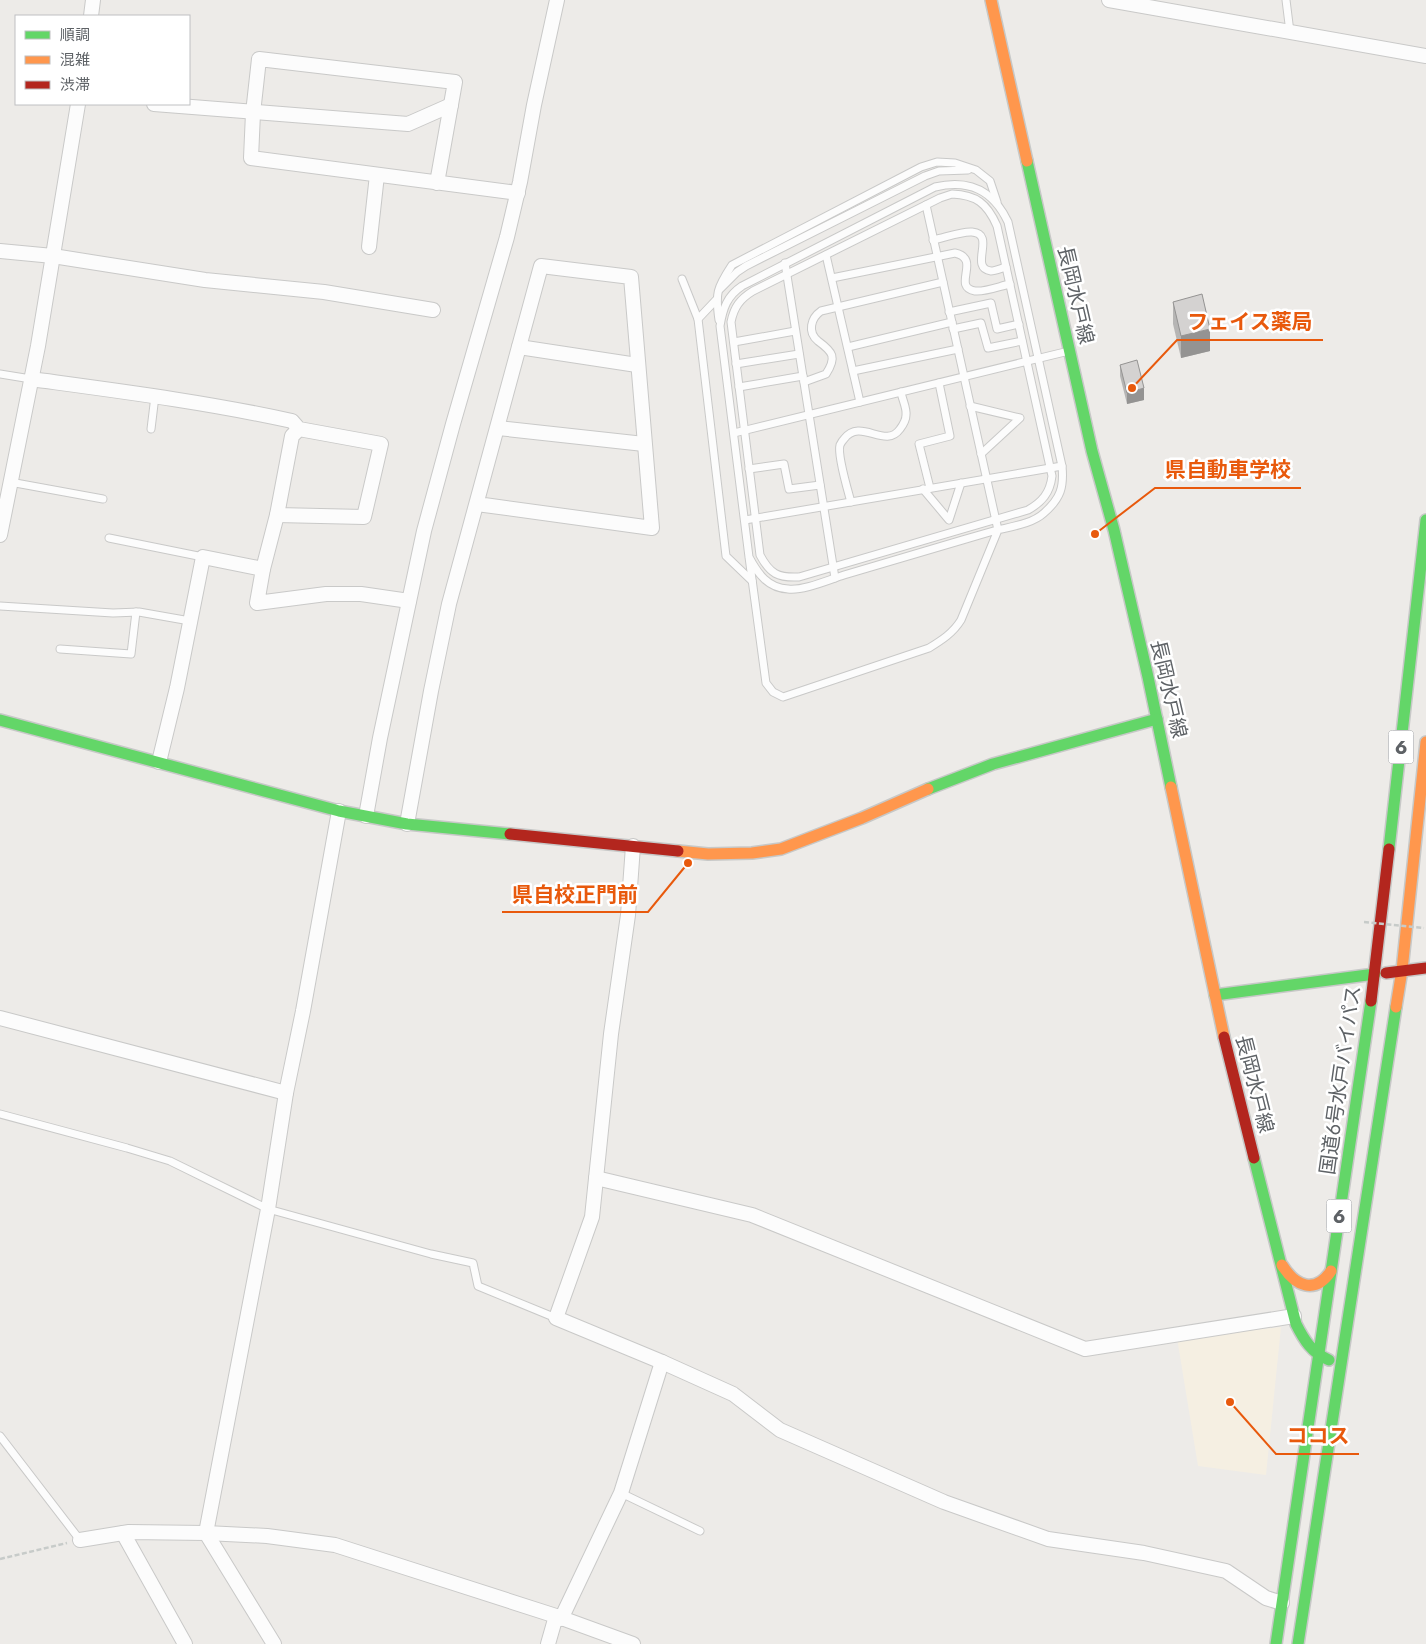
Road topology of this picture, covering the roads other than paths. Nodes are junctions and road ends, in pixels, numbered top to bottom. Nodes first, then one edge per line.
1 (93, 0) edge
2 (557, 0) edge
3 (991, 0) edge
4 (1109, 0) edge
5 (1286, 0) edge
6 (91, 15) edge
7 (1290, 32) junction
8 (1426, 56) edge
9 (78, 105) edge
10 (166, 105) edge
11 (451, 106) junction
12 (253, 112) junction
13 (377, 175) junction
14 (437, 183) junction
15 (518, 193) junction
16 (997, 203) junction
17 (926, 205) junction
18 (933, 240) junction
19 (369, 247) dead end
20 (0, 251) edge
21 (826, 255) junction
22 (53, 256) junction
23 (937, 257) junction
24 (784, 263) junction
25 (1006, 267) junction
26 (786, 275) junction
27 (832, 278) junction
28 (682, 279) dead end
29 (943, 282) junction
30 (1010, 284) junction
31 (716, 296) junction
32 (838, 306) junction
33 (433, 310) dead end
34 (949, 312) junction
35 (698, 320) junction
36 (1018, 324) junction
37 (720, 326) junction
38 (952, 326) junction
39 (796, 331) junction
40 (1022, 341) junction
41 (734, 342) junction
42 (519, 347) junction
43 (848, 348) junction
44 (958, 349) junction
45 (1070, 351) junction
46 (799, 354) junction
47 (1038, 359) junction
48 (1027, 362) junction
49 (736, 364) junction
50 (637, 365) junction
51 (853, 372) junction
52 (0, 374) edge
53 (964, 377) junction
54 (31, 378) junction
55 (803, 379) junction
56 (938, 383) junction
57 (739, 387) junction
58 (901, 392) junction
59 (155, 396) junction
60 (860, 402) junction
61 (970, 406) junction
62 (809, 414) junction
63 (498, 428) junction
64 (152, 429) dead end
65 (298, 429) junction
66 (744, 430) junction
67 (734, 432) junction
68 (644, 444) junction
69 (981, 454) junction
70 (1062, 466) junction
71 (1050, 468) junction
72 (749, 469) junction
73 (986, 479) junction
74 (10, 482) junction
75 (961, 483) junction
76 (820, 485) junction
77 (926, 489) junction
78 (103, 499) dead end
79 (851, 502) junction
80 (477, 504) junction
81 (824, 507) junction
82 (276, 514) junction
83 (756, 519) junction
84 (996, 519) junction
85 (745, 520) junction
86 (1426, 520) edge
87 (998, 530) junction
88 (0, 535) edge
89 (109, 538) dead end
90 (203, 557) junction
91 (749, 558) junction
92 (833, 566) junction
93 (263, 570) junction
94 (835, 578) junction
95 (752, 582) junction
96 (409, 601) junction
97 (0, 606) edge
98 (136, 612) junction
99 (190, 621) junction
100 (60, 649) dead end
101 (1157, 719) junction
102 (0, 720) edge
103 (1426, 742) edge
104 (159, 762) junction
105 (338, 811) junction
106 (366, 816) junction
107 (407, 824) junction
108 (633, 846) junction
109 (1426, 968) edge
110 (1402, 970) junction
111 (1375, 974) junction
112 (1215, 996) junction
113 (0, 1018) edge
114 (286, 1093) junction
115 (0, 1114) edge
116 (596, 1178) junction
117 (268, 1209) junction
118 (1282, 1266) junction
119 (1331, 1271) junction
120 (1294, 1316) junction
121 (556, 1318) junction
122 (1319, 1357) junction
123 (662, 1362) junction
124 (1342, 1364) junction
125 (0, 1436) edge
126 (621, 1493) junction
127 (700, 1531) dead end
128 (123, 1533) junction
129 (206, 1533) junction
130 (80, 1540) joint
131 (1282, 1603) junction
132 (558, 1617) junction
133 (185, 1644) edge
134 (274, 1644) edge
135 (548, 1644) edge
136 (633, 1644) edge
137 (1276, 1644) edge
138 (1298, 1644) edge

1 - 6 street
2 - 15 street
3 - 45 main road, 長岡水戸線
4 - 7 street
5 - 7 lane
7 - 8 street
9 - 22 street
10 - 12 street
11 - 12 street
11 - 12 street
11 - 14 street
12 - 13 street
13 - 14 street
13 - 19 street
14 - 15 street
15 - 96 street
16 - 24 lane
16 - 31 lane
16 - 47 lane
17 - 18 lane
17 - 21 lane
17 - 25 lane
18 - 23 lane
18 - 25 lane
20 - 22 street
21 - 26 lane
21 - 27 lane
22 - 33 street
22 - 54 street
23 - 27 lane
23 - 29 lane
23 - 30 lane
24 - 26 lane
24 - 37 lane
25 - 30 lane
26 - 39 lane
26 - 41 lane
27 - 32 lane
28 - 35 lane
29 - 32 lane
29 - 34 lane
30 - 36 lane
31 - 35 lane
31 - 37 lane
32 - 43 lane
32 - 55 lane
34 - 36 lane
34 - 38 lane
35 - 95 lane
36 - 40 lane
37 - 67 lane
38 - 40 lane
38 - 43 lane
38 - 44 lane
39 - 41 lane
39 - 46 lane
40 - 48 lane
41 - 49 lane
42 - 50 street
42 - 50 street
42 - 63 street
43 - 51 lane
44 - 51 lane
44 - 53 lane
45 - 47 lane
45 - 101 main road, 長岡水戸線
46 - 49 lane
46 - 55 lane
47 - 48 lane
47 - 70 lane
48 - 53 lane
48 - 71 lane
49 - 57 lane
50 - 68 street
51 - 60 lane
52 - 54 lane
53 - 56 lane
53 - 61 lane
54 - 59 street
54 - 74 street
55 - 57 lane
55 - 62 lane
56 - 58 lane
56 - 77 lane
57 - 66 lane
58 - 60 lane
58 - 79 lane
59 - 64 lane
59 - 65 street
60 - 62 lane
61 - 69 lane
61 - 69 lane
62 - 66 lane
62 - 76 lane
63 - 68 street
63 - 80 street
65 - 82 street
65 - 82 street
66 - 67 lane
66 - 72 lane
67 - 85 lane
68 - 80 street
69 - 73 lane
70 - 71 lane
70 - 87 lane
71 - 73 lane
71 - 84 lane
72 - 76 lane
72 - 83 lane
73 - 75 lane
73 - 84 lane
74 - 78 lane
74 - 88 street
75 - 77 lane
75 - 77 lane
76 - 81 lane
77 - 79 lane
79 - 81 lane
80 - 107 street
81 - 83 lane
81 - 92 lane
82 - 93 street
83 - 85 lane
83 - 92 lane
84 - 87 lane
84 - 92 lane
85 - 91 lane
86 - 111 main road, 国道6号水戸バイパス / 6
87 - 94 lane
87 - 95 lane
89 - 90 lane
90 - 93 street
90 - 99 street
91 - 94 lane
91 - 95 lane
92 - 94 lane
93 - 96 street
96 - 106 street
97 - 98 lane
98 - 99 lane
98 - 100 lane
99 - 104 street
101 - 108 main road
101 - 112 main road, 長岡水戸線
102 - 104 main road
103 - 110 main road, 6
104 - 105 main road
105 - 106 main road
105 - 114 street
106 - 107 main road
107 - 108 main road
108 - 116 street
109 - 110 main road
110 - 111 main road
110 - 124 main road, 6
111 - 112 main road
111 - 119 main road, 国道6号水戸バイパス / 6
112 - 118 main road, 長岡水戸線
113 - 114 street
114 - 117 street
115 - 117 lane
116 - 120 street
116 - 121 street
117 - 121 lane
117 - 129 street
118 - 119 main road
118 - 120 main road, 長岡水戸線
119 - 122 main road, 国道6号水戸バイパス / 6
120 - 122 main road, 長岡水戸線
121 - 123 street
122 - 124 main road
122 - 131 main road, 国道6号水戸バイパス / 6
123 - 126 street
123 - 131 street
124 - 138 main road, 6
125 - 130 lane
126 - 127 lane
126 - 132 street
128 - 129 street
128 - 130 street
128 - 133 street
129 - 132 street
129 - 134 street
131 - 137 main road, 国道6号水戸バイパス / 6
132 - 135 street
132 - 136 street

